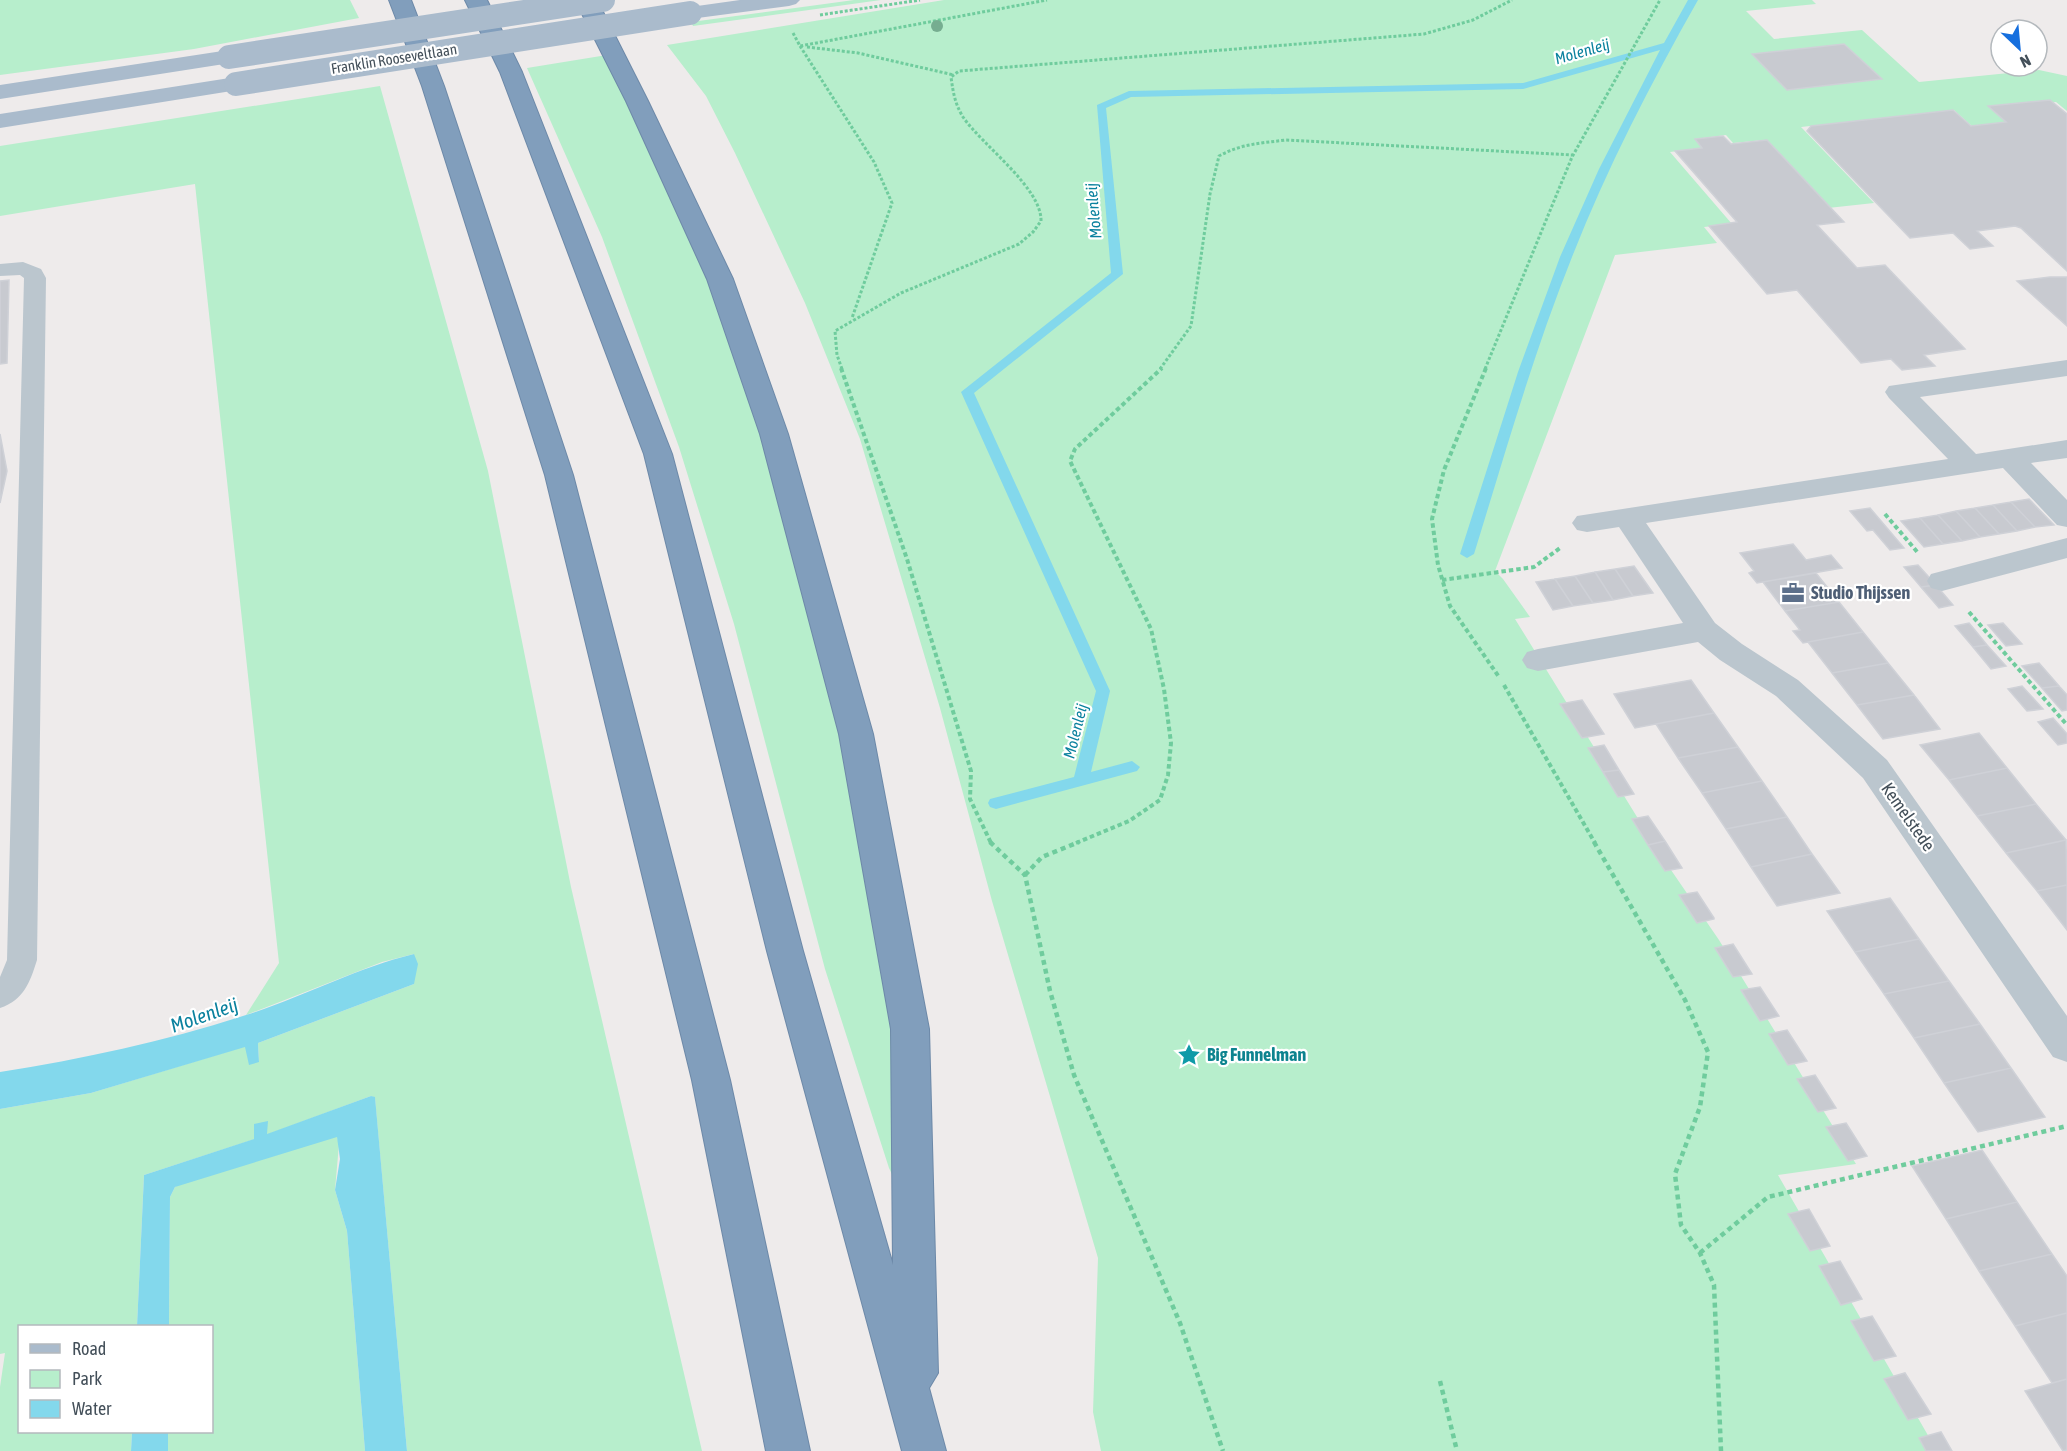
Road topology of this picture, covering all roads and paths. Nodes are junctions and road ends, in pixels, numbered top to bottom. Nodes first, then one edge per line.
1 (377, 0) edge
2 (400, 0) edge
3 (476, 0) edge
4 (586, 0) edge
5 (603, 0) edge
6 (789, 0) edge
7 (1047, 0) edge
8 (1512, 0) edge
9 (1660, 0) edge
10 (792, 31) dead end
11 (800, 46) junction
12 (954, 75) junction
13 (433, 86) junction
14 (0, 92) edge
15 (0, 121) edge
16 (1573, 155) junction
17 (0, 270) edge
18 (852, 319) junction
19 (2067, 368) edge
20 (2067, 449) edge
21 (2010, 458) junction
22 (1969, 464) junction
23 (1627, 517) junction
24 (2067, 518) edge
25 (1587, 523) joint
26 (2067, 548) edge
27 (1442, 580) junction
28 (1942, 581) dead end
29 (1704, 630) junction
30 (1538, 660) dead end
31 (1025, 875) junction
32 (0, 996) edge
33 (2067, 1047) edge
34 (2067, 1126) edge
35 (1700, 1253) junction
36 (1440, 1381) dead end
37 (921, 1435) edge
38 (788, 1451) edge
39 (1223, 1451) edge
40 (1457, 1451) edge
41 (1721, 1451) edge

1 - 13 highway
2 - 13 highway
3 - 37 highway
4 - 37 highway
5 - 14 main road, Franklin Rooseveltlaan, bridge
6 - 15 main road, Franklin Rooseveltlaan, bridge
7 - 11 path
8 - 12 path
9 - 16 path
10 - 11 path
11 - 12 path
11 - 18 path
12 - 18 path
13 - 38 highway
16 - 27 path
16 - 31 path
17 - 32 lane
18 - 31 path
19 - 22 street
20 - 21 street
21 - 22 street
21 - 24 street
22 - 23 street
23 - 25 street
23 - 29 street, Kemelstede
25 - 27 path
26 - 28 street
27 - 35 path
29 - 30 street
29 - 33 street, Kemelstede
31 - 39 path
34 - 35 path
35 - 41 path
36 - 40 path

